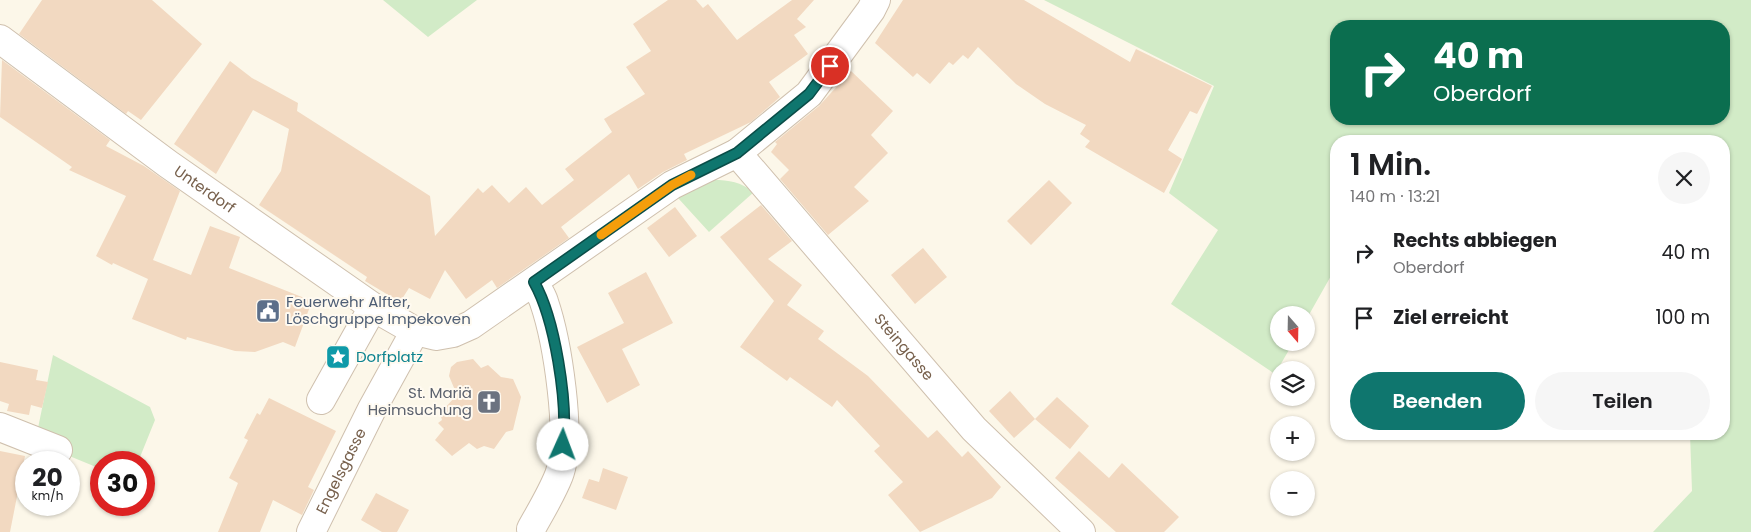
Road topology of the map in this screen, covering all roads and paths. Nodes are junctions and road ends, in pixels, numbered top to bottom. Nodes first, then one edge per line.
1 (876, 0) edge
2 (0, 39) edge
3 (737, 153) junction
4 (534, 282) junction
5 (373, 307) junction
6 (415, 331) junction
7 (321, 400) dead end
8 (0, 427) edge
9 (58, 450) dead end
10 (531, 529) dead end
11 (310, 532) edge
12 (1081, 532) edge

1 - 3 street, Unterdorf
2 - 5 street, Unterdorf
3 - 4 street, Unterdorf
3 - 12 street, Steingasse
4 - 6 street, Unterdorf
4 - 10 street
5 - 6 street, Unterdorf
5 - 7 street
6 - 11 street, Engelsgasse
8 - 9 street

